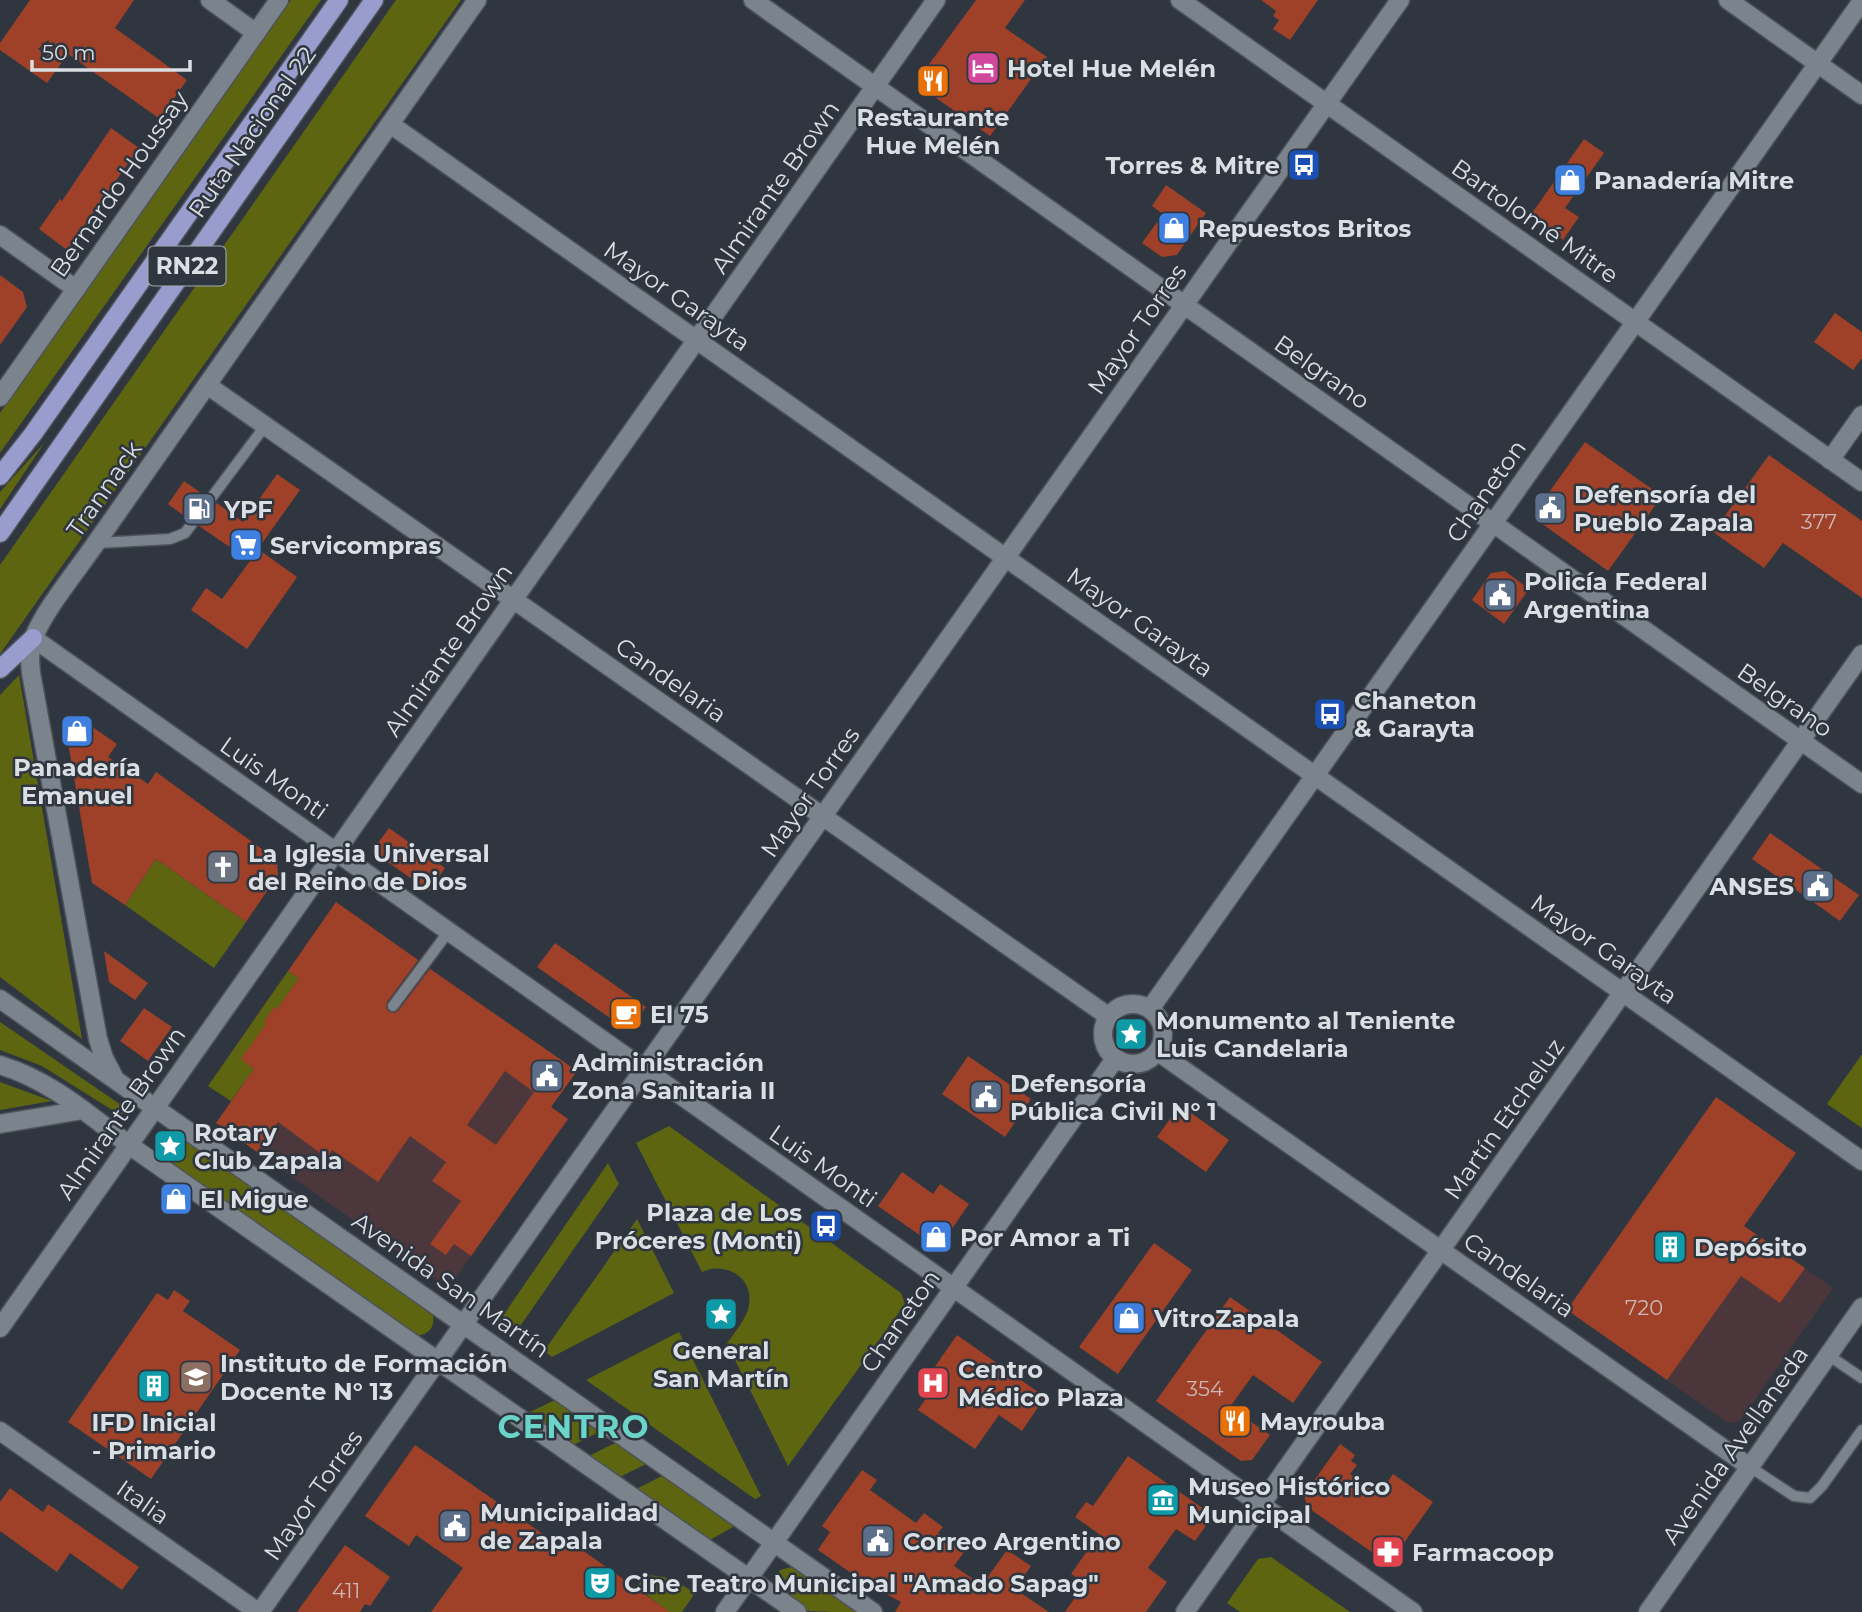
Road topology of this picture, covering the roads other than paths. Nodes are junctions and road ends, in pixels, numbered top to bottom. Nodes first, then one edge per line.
1 (209, 0) edge
2 (279, 0) edge
3 (339, 0) edge
4 (374, 0) edge
5 (477, 0) edge
6 (753, 0) edge
7 (936, 0) edge
8 (1180, 0) edge
9 (1400, 0) edge
10 (1728, 0) edge
11 (1862, 1) edge
12 (256, 33) junction
13 (1818, 64) junction
14 (876, 87) junction
15 (1862, 95) edge
16 (1326, 103) junction
17 (390, 124) junction
18 (0, 235) edge
19 (76, 289) junction
20 (1184, 305) junction
21 (1635, 322) junction
22 (697, 340) junction
23 (207, 384) junction
24 (0, 397) edge
25 (1862, 415) edge
26 (265, 426) junction
27 (1830, 460) junction
28 (0, 476) edge
29 (1862, 482) edge
30 (1493, 523) junction
31 (0, 533) edge
32 (96, 543) junction
33 (1005, 557) junction
34 (513, 600) junction
35 (33, 638) junction
36 (1862, 654) edge
37 (0, 669) edge
38 (1801, 741) junction
39 (1315, 776) junction
40 (1862, 784) edge
41 (822, 816) junction
42 (336, 852) junction
43 (449, 931) junction
44 (1623, 992) junction
45 (0, 999) edge
46 (393, 1006) dead end
47 (1150, 1009) junction
48 (1108, 1016) junction
49 (1157, 1052) junction
50 (1115, 1059) junction
51 (0, 1065) edge
52 (644, 1069) junction
53 (115, 1079) junction
54 (156, 1107) junction
55 (83, 1110) junction
56 (0, 1124) edge
57 (129, 1145) junction
58 (1862, 1161) edge
59 (1441, 1250) junction
60 (953, 1288) junction
61 (1862, 1307) edge
62 (464, 1324) junction
63 (0, 1328) edge
64 (1828, 1355) junction
65 (437, 1361) junction
66 (1862, 1378) edge
67 (1862, 1430) edge
68 (0, 1431) edge
69 (1750, 1467) junction
70 (1261, 1505) junction
71 (774, 1542) junction
72 (748, 1578) junction
73 (259, 1612) edge
74 (725, 1612) edge
75 (797, 1612) edge
76 (873, 1612) edge
77 (1185, 1612) edge
78 (1413, 1612) edge
79 (1648, 1612) edge

1 - 12 street
2 - 12 street, Bernardo Houssay
3 - 28 main road, Ruta Nacional 22 / RN22
4 - 31 main road, Ruta Nacional 22 / RN22
5 - 17 street, Trannack
6 - 14 street, Belgrano
7 - 14 street, Almirante Brown
8 - 16 street, Bartolomé Mitre
9 - 16 street, Mayor Torres
10 - 13 street
11 - 13 street, Chaneton
12 - 19 street, Bernardo Houssay
13 - 15 street
13 - 21 street, Chaneton
14 - 20 street, Belgrano
14 - 22 street, Almirante Brown
16 - 20 street, Mayor Torres
16 - 21 street, Bartolomé Mitre
17 - 22 street, Mayor Garayta
17 - 23 street, Trannack
18 - 19 street
19 - 24 street, Bernardo Houssay
20 - 30 street, Belgrano
20 - 33 street, Mayor Torres
21 - 27 street, Bartolomé Mitre
21 - 30 street, Chaneton
22 - 33 street, Mayor Garayta
22 - 34 street, Almirante Brown
23 - 26 street, Candelaria
23 - 32 street, Trannack
25 - 27 street
26 - 32 lane
26 - 34 street, Candelaria
27 - 29 street, Bartolomé Mitre
30 - 38 street, Belgrano
30 - 39 street, Chaneton
32 - 35 street, Trannack
33 - 39 street, Mayor Garayta
33 - 41 street, Mayor Torres
34 - 41 street, Candelaria
34 - 42 street, Almirante Brown
35 - 37 main road
35 - 42 street, Luis Monti
35 - 53 street, Trannack
36 - 38 street, Martín Etcheluz
38 - 40 street, Belgrano
38 - 44 street, Martín Etcheluz
39 - 44 street, Mayor Garayta
39 - 47 street, Chaneton
41 - 48 street, Candelaria
41 - 52 street, Mayor Torres
42 - 43 street, Luis Monti
42 - 54 street, Almirante Brown
43 - 46 lane
43 - 52 street, Luis Monti
44 - 58 street, Mayor Garayta
44 - 59 street, Martín Etcheluz
45 - 53 street, Avenida San Martín
47 - 48 street
47 - 49 street
48 - 50 street
49 - 50 street
49 - 59 street, Candelaria
50 - 60 street, Chaneton
51 - 55 street
52 - 60 street, Luis Monti
52 - 62 street, Mayor Torres
53 - 54 street, Avenida San Martín
54 - 57 street, Almirante Brown
54 - 62 street, Avenida San Martín
55 - 56 street
55 - 57 street
57 - 63 street, Almirante Brown
57 - 65 street
59 - 69 street, Candelaria
59 - 70 street, Martín Etcheluz
60 - 70 street, Luis Monti
60 - 71 street, Chaneton
61 - 64 street, Avenida Avellaneda
62 - 65 street, Mayor Torres
62 - 71 street, Avenida San Martín
64 - 66 lane
64 - 69 street, Avenida Avellaneda
65 - 72 street
65 - 73 street, Mayor Torres
67 - 69 lane
68 - 73 street, Italia
69 - 79 street, Avenida Avellaneda
70 - 77 street, Martín Etcheluz
70 - 78 street, Luis Monti
71 - 72 street, Chaneton
71 - 76 street, Avenida San Martín
72 - 74 street, Chaneton
72 - 75 street

